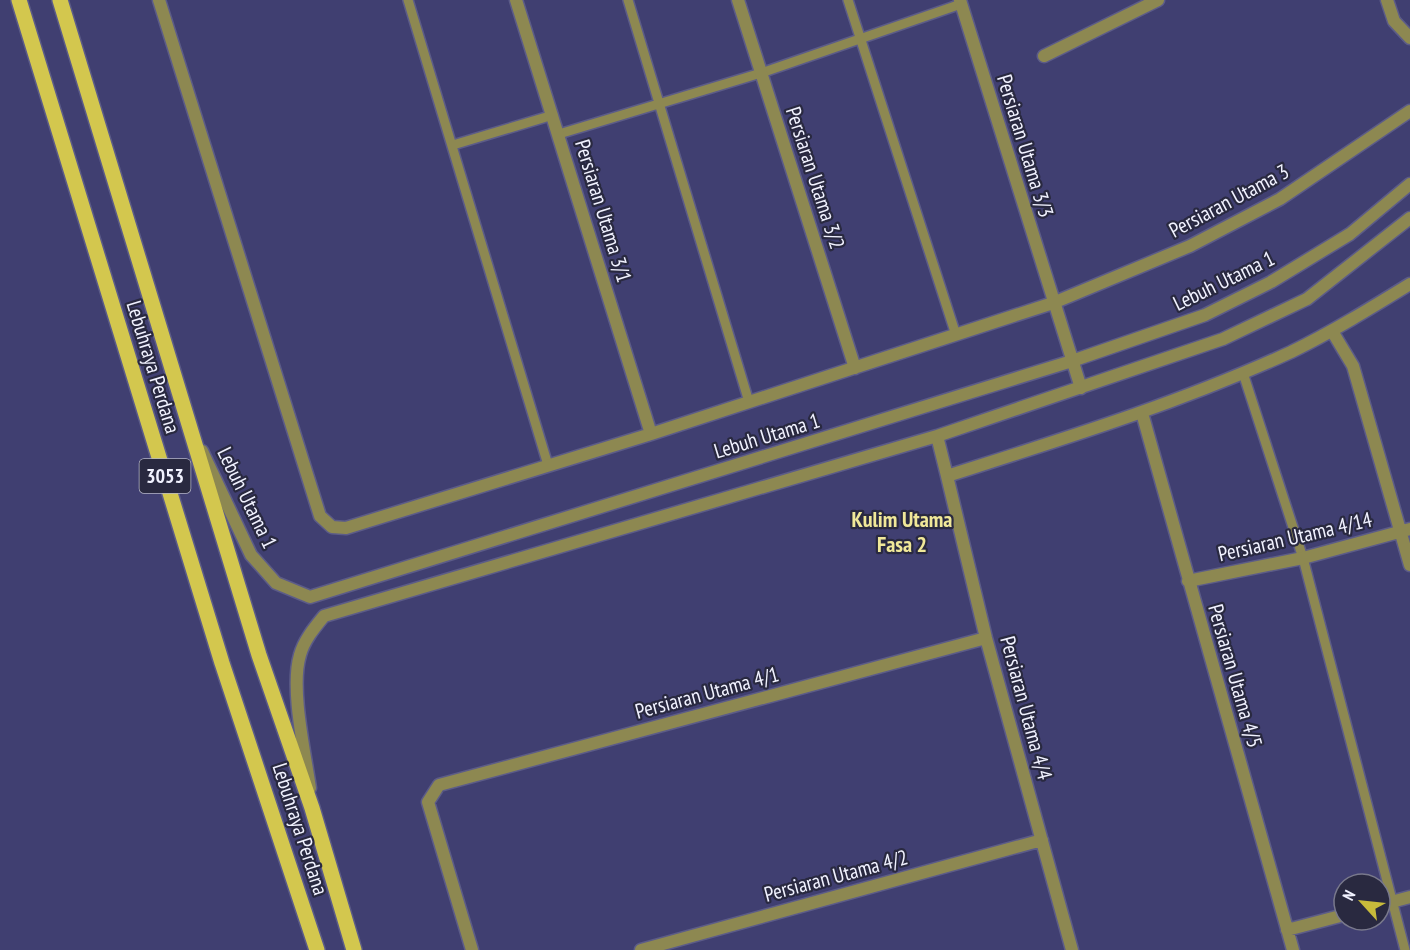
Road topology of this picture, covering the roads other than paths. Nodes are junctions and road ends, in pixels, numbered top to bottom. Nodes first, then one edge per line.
1 (19, 0) edge
2 (60, 0) edge
3 (159, 0) edge
4 (408, 0) edge
5 (516, 0) edge
6 (628, 0) edge
7 (738, 0) edge
8 (848, 0) edge
9 (1158, 0) edge
10 (1387, 0) edge
11 (961, 2) edge
12 (1410, 38) edge
13 (860, 39) junction
14 (1044, 56) dead end
15 (760, 73) junction
16 (660, 104) junction
17 (1410, 111) edge
18 (553, 115) junction
19 (559, 134) junction
20 (453, 145) junction
21 (1410, 184) edge
22 (1410, 218) edge
23 (1410, 284) edge
24 (1053, 303) junction
25 (1332, 331) junction
26 (956, 335) junction
27 (1072, 362) junction
28 (855, 368) junction
29 (1243, 374) junction
30 (1081, 388) junction
31 (749, 402) junction
32 (1142, 413) junction
33 (192, 429) junction
34 (651, 434) junction
35 (937, 436) junction
36 (548, 465) junction
37 (947, 476) junction
38 (1406, 530) edge
39 (1302, 558) junction
40 (1410, 565) edge
41 (1188, 581) junction
42 (986, 638) junction
43 (312, 808) junction
44 (1042, 840) junction
45 (1378, 872) edge
46 (1410, 897) edge
47 (1392, 902) edge
48 (1332, 918) edge
49 (1392, 919) edge
50 (1287, 930) junction
51 (317, 950) edge
52 (354, 950) edge
53 (472, 950) edge
54 (641, 950) edge
55 (1072, 950) edge
56 (1293, 950) edge
57 (1405, 950) edge

1 - 51 main road, Lebuhraya Perdana / 3053
2 - 33 main road, Lebuhraya Perdana / 3053
3 - 36 street, Persiaran Utama 3
4 - 20 lane
5 - 18 street, Persiaran Utama 3/1
6 - 16 lane
7 - 15 street, Persiaran Utama 3/2
8 - 13 lane
9 - 14 street
10 - 12 street
11 - 13 lane
11 - 24 street, Persiaran Utama 3/3
13 - 15 lane
13 - 26 lane
15 - 16 lane
15 - 28 street, Persiaran Utama 3/2
16 - 19 lane
16 - 31 lane
17 - 24 street, Persiaran Utama 3
18 - 19 street, Persiaran Utama 3/1
18 - 20 lane
19 - 34 street, Persiaran Utama 3/1
20 - 36 lane
21 - 27 street, Lebuh Utama 1
22 - 30 street
23 - 25 street
24 - 26 street, Persiaran Utama 3
24 - 27 street, Persiaran Utama 3/3
25 - 29 street
25 - 38 street
26 - 28 street, Persiaran Utama 3
27 - 30 street, Persiaran Utama 3/3
27 - 33 street, Lebuh Utama 1
28 - 31 street, Persiaran Utama 3
29 - 32 street
29 - 39 lane
30 - 35 street
31 - 34 street, Persiaran Utama 3
32 - 37 street
32 - 41 street, Persiaran Utama 4/5
33 - 43 main road, Lebuhraya Perdana / 3053
34 - 36 street, Persiaran Utama 3
35 - 37 street, Persiaran Utama 4/4
35 - 43 street
37 - 42 street, Persiaran Utama 4/4
38 - 39 street, Persiaran Utama 4/14
38 - 40 street
39 - 41 street, Persiaran Utama 4/14
39 - 45 lane
41 - 50 street, Persiaran Utama 4/5
42 - 44 street, Persiaran Utama 4/4
42 - 53 street, Persiaran Utama 4/1
43 - 52 main road, Lebuhraya Perdana / 3053
44 - 54 street, Persiaran Utama 4/2
44 - 55 street, Persiaran Utama 4/4
46 - 47 street
48 - 50 street
49 - 57 lane
50 - 56 street, Persiaran Utama 4/5

